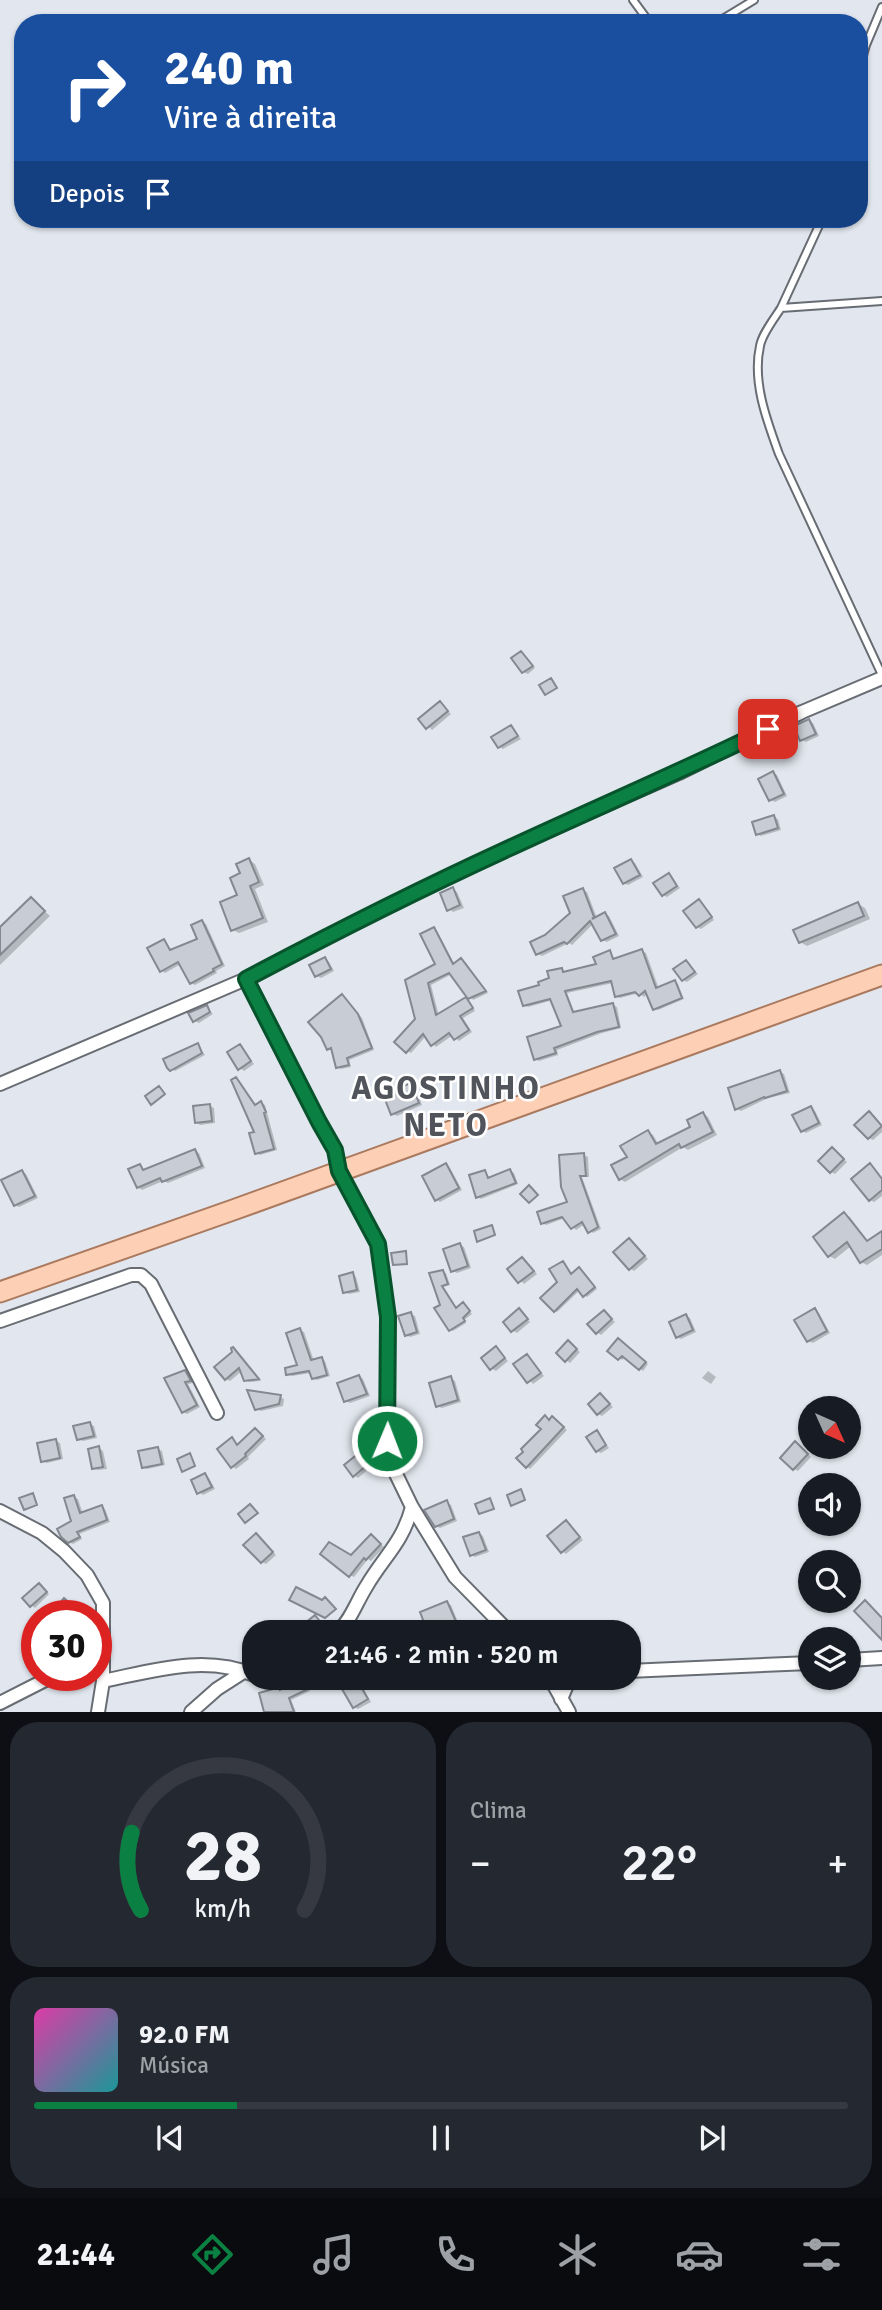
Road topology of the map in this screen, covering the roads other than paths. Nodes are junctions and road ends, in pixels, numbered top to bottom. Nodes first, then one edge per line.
1 (633, 0) edge
2 (754, 0) edge
3 (882, 7) edge
4 (644, 14) edge
5 (731, 14) edge
6 (868, 41) edge
7 (818, 228) edge
8 (882, 302) edge
9 (781, 308) junction
10 (882, 677) edge
11 (882, 975) edge
12 (246, 979) junction
13 (0, 1084) edge
14 (339, 1171) junction
15 (0, 1292) edge
16 (0, 1321) edge
17 (217, 1413) dead end
18 (412, 1507) junction
19 (0, 1511) edge
20 (101, 1600) edge
21 (348, 1620) edge
22 (497, 1620) edge
23 (882, 1658) edge
24 (861, 1659) edge
25 (798, 1664) edge
26 (641, 1670) edge
27 (242, 1672) edge
28 (242, 1676) edge
29 (112, 1679) edge
30 (556, 1690) edge
31 (565, 1690) edge
32 (24, 1691) edge
33 (102, 1691) edge
34 (561, 1699) junction
35 (0, 1703) edge
36 (99, 1712) edge
37 (191, 1712) edge
38 (569, 1712) edge

1 - 4 lane
2 - 5 lane
3 - 6 lane
7 - 9 lane
8 - 9 lane
9 - 10 lane
10 - 12 street
11 - 14 main road
12 - 13 street
12 - 14 street
14 - 15 main road
14 - 18 street
16 - 17 street
18 - 21 street
18 - 22 street
19 - 20 street
23 - 24 street
25 - 26 street
27 - 29 street
28 - 37 street
30 - 34 street
31 - 34 street
32 - 35 street
33 - 36 street
34 - 38 street

